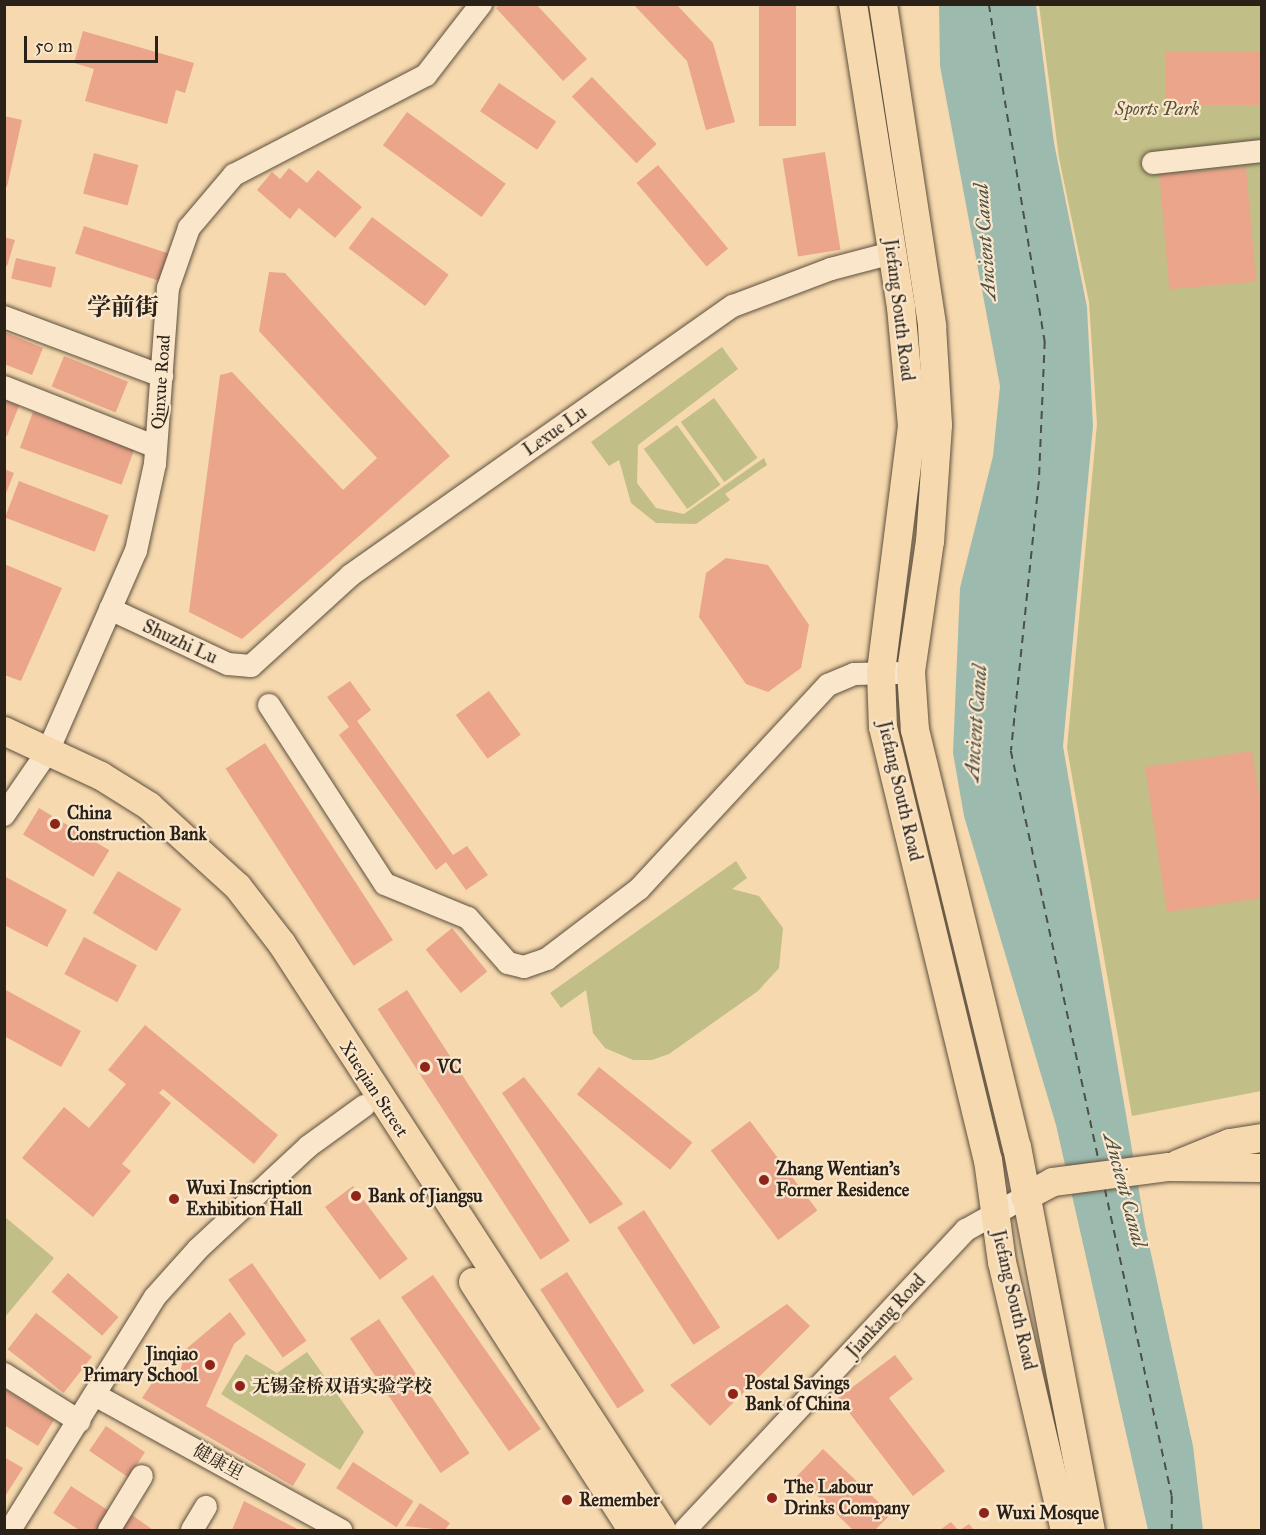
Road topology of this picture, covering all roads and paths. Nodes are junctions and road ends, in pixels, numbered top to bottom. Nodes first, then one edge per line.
1 (482, 4) edge
2 (853, 4) edge
3 (883, 4) edge
4 (1262, 151) edge
5 (1153, 164) dead end
6 (892, 253) junction
7 (4, 317) edge
8 (162, 376) junction
9 (4, 387) edge
10 (156, 447) junction
11 (110, 609) junction
12 (251, 666) joint
13 (911, 672) junction
14 (881, 673) junction
15 (268, 705) dead end
16 (4, 731) edge
17 (4, 752) edge
18 (43, 758) junction
19 (4, 815) edge
20 (364, 1106) junction
21 (1262, 1138) edge
22 (1169, 1167) junction
23 (1262, 1168) edge
24 (1025, 1197) junction
25 (995, 1214) junction
26 (4, 1374) edge
27 (95, 1395) junction
28 (79, 1421) junction
29 (142, 1476) dead end
30 (206, 1507) dead end
31 (10, 1530) edge
32 (109, 1530) edge
33 (192, 1530) edge
34 (341, 1530) edge
35 (632, 1530) edge
36 (662, 1530) edge
37 (685, 1530) edge
38 (1065, 1530) edge
39 (1091, 1530) edge

1 - 8 street, Qinxue Road
2 - 6 main road, Jiefang South Road
3 - 13 main road, Jiefang South Road
4 - 5 street
6 - 12 street, Lexue Lu
6 - 14 main road, Jiefang South Road
7 - 8 street
8 - 10 street, Qinxue Road
9 - 10 street
10 - 11 street, Qinxue Road
11 - 12 street, Shuzhi Lu
11 - 18 street, Qinxue Road
13 - 14 street
13 - 24 main road, Jiefang South Road
14 - 15 street
14 - 25 main road, Jiefang South Road
16 - 18 main road, Xueqian Street
17 - 18 main road, Xueqian Street
18 - 19 street, Qinxue Road
18 - 20 main road, Xueqian Street
18 - 36 main road, Xueqian Street
20 - 27 street
20 - 35 main road, Xueqian Street
21 - 22 main road
22 - 23 main road
22 - 24 main road
24 - 25 street, Jiankang Road
24 - 39 main road, Jiefang South Road
25 - 37 street, Jiankang Road
25 - 38 main road, Jiefang South Road
26 - 28 street
27 - 28 street
27 - 34 street, 健康里
28 - 31 street
29 - 32 street
30 - 33 street

